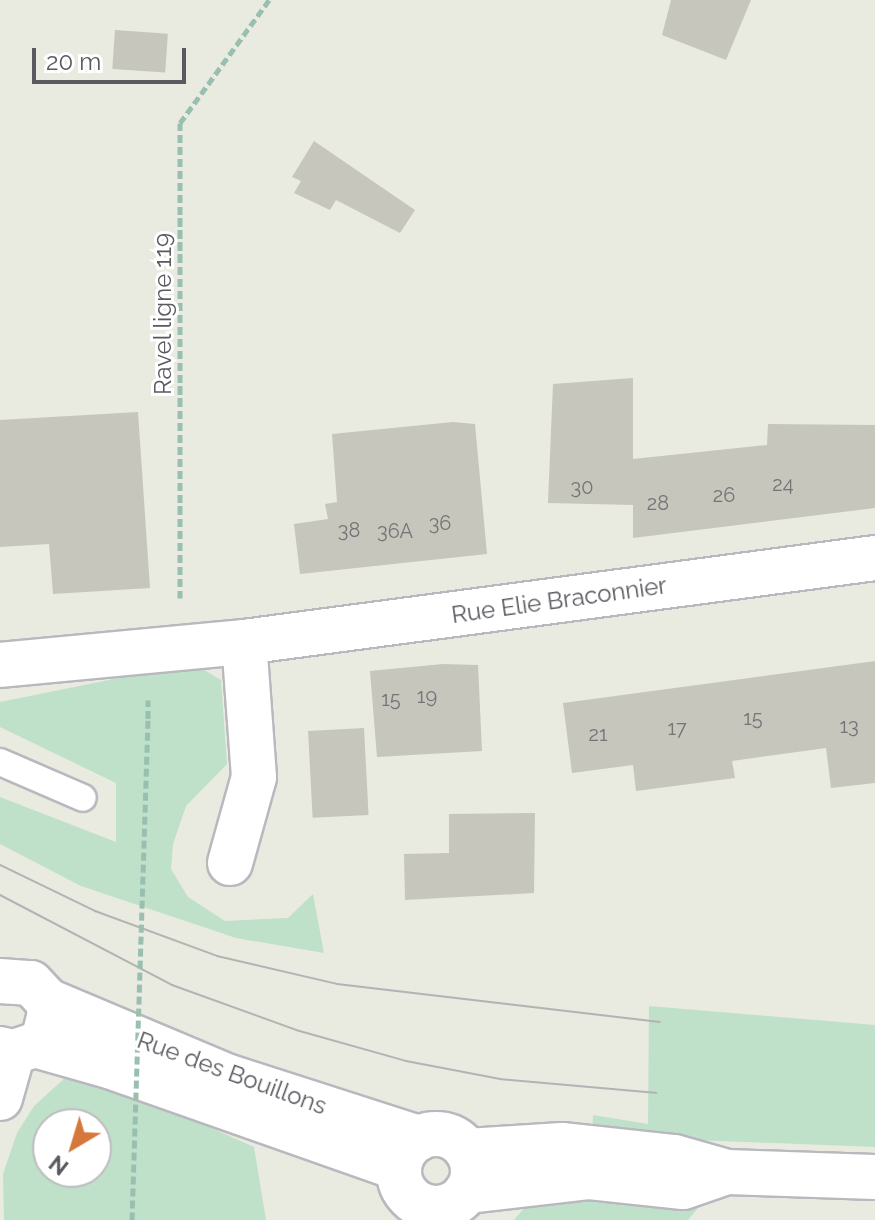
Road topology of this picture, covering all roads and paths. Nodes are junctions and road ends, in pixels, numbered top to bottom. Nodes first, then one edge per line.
1 (269, 0) edge
2 (875, 558) edge
3 (244, 642) junction
4 (151, 647) junction
5 (0, 665) edge
6 (148, 719) dead end
7 (0, 762) edge
8 (83, 798) dead end
9 (230, 863) dead end
10 (3, 978) edge
11 (48, 1001) junction
12 (16, 1049) edge
13 (0, 1098) edge
14 (875, 1177) edge
15 (438, 1186) edge
16 (132, 1220) edge

1 - 4 path, Ravel ligne 119
2 - 3 street, Rue Elie Braconnier
3 - 4 street, Rue Elie Braconnier
3 - 9 street
4 - 5 street, Rue Elie Braconnier
6 - 16 path, bridge
7 - 8 lane
10 - 11 street, Rue des Bouillons
11 - 12 street
11 - 15 street, Rue des Bouillons
12 - 13 street
12 - 15 street, Rue des Bouillons
14 - 15 street

